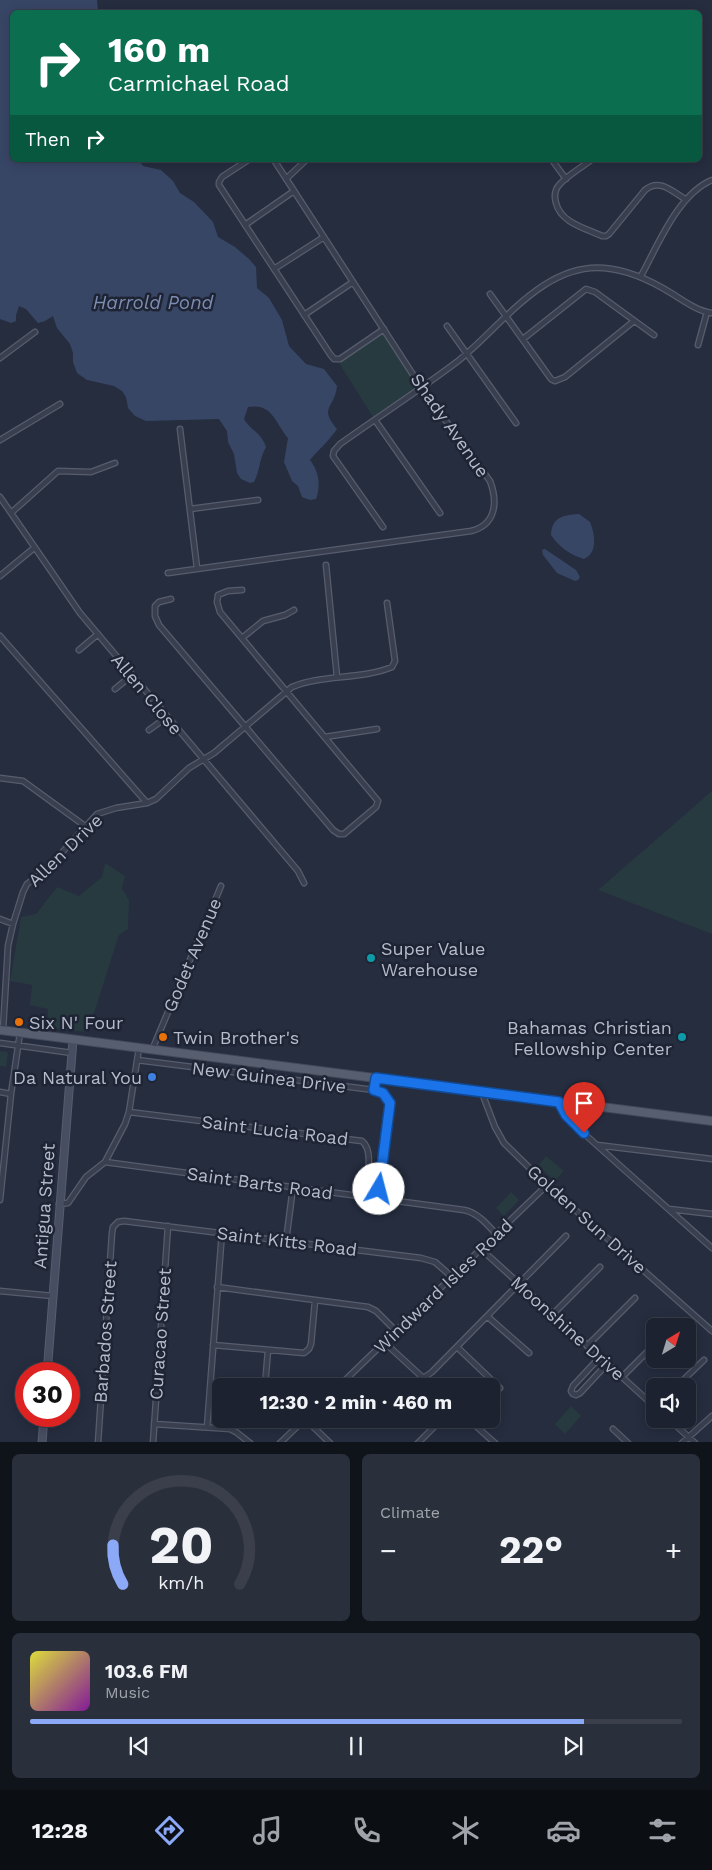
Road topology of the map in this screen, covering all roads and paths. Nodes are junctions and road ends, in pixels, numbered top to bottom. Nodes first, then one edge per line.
1 (245, 162) edge
2 (275, 162) edge
3 (304, 162) edge
4 (553, 162) edge
5 (588, 162) edge
6 (286, 179) junction
7 (566, 179) junction
8 (712, 180) edge
9 (294, 191) junction
10 (685, 199) junction
11 (245, 225) junction
12 (324, 237) junction
13 (274, 270) junction
14 (641, 276) junction
15 (353, 282) junction
16 (490, 294) dead end
17 (710, 312) edge
18 (304, 315) junction
19 (506, 316) junction
20 (634, 321) junction
21 (446, 326) dead end
22 (384, 329) junction
23 (35, 332) dead end
24 (654, 335) dead end
25 (523, 339) junction
26 (698, 345) dead end
27 (466, 354) junction
28 (0, 358) edge
29 (422, 387) junction
30 (60, 404) dead end
31 (375, 420) junction
32 (516, 423) dead end
33 (180, 429) dead end
34 (0, 440) edge
35 (115, 463) dead end
36 (0, 497) edge
37 (258, 500) dead end
38 (190, 510) junction
39 (10, 513) junction
40 (440, 513) dead end
41 (383, 527) dead end
42 (34, 548) junction
43 (326, 564) dead end
44 (198, 568) junction
45 (168, 573) dead end
46 (0, 576) edge
47 (242, 590) dead end
48 (171, 599) dead end
49 (387, 603) dead end
50 (294, 610) dead end
51 (98, 634) junction
52 (0, 636) edge
53 (242, 638) junction
54 (79, 650) dead end
55 (132, 675) junction
56 (337, 677) junction
57 (116, 689) dead end
58 (286, 691) junction
59 (167, 716) junction
60 (245, 726) junction
61 (377, 729) dead end
62 (149, 730) dead end
63 (325, 737) junction
64 (202, 759) junction
65 (0, 778) edge
66 (146, 803) junction
67 (85, 826) junction
68 (304, 883) dead end
69 (221, 886) dead end
70 (0, 919) edge
71 (13, 924) junction
72 (1, 1030) edge
73 (20, 1033) junction
74 (72, 1040) junction
75 (0, 1042) edge
76 (18, 1045) junction
77 (139, 1048) junction
78 (152, 1050) junction
79 (72, 1052) junction
80 (137, 1060) junction
81 (376, 1078) junction
82 (374, 1090) junction
83 (0, 1092) edge
84 (482, 1093) junction
85 (11, 1094) junction
86 (559, 1102) junction
87 (129, 1112) junction
88 (712, 1121) edge
89 (596, 1145) junction
90 (3, 1147) edge
91 (712, 1159) edge
92 (105, 1162) junction
93 (548, 1185) junction
94 (293, 1187) junction
95 (364, 1196) junction
96 (378, 1198) junction
97 (0, 1199) edge
98 (60, 1204) junction
99 (669, 1209) junction
100 (712, 1214) edge
101 (116, 1223) joint
102 (168, 1226) junction
103 (222, 1232) junction
104 (496, 1234) junction
105 (566, 1236) dead end
106 (286, 1241) junction
107 (712, 1248) edge
108 (481, 1250) junction
109 (600, 1267) dead end
110 (452, 1276) junction
111 (519, 1284) junction
112 (217, 1287) junction
113 (0, 1290) edge
114 (52, 1296) junction
115 (636, 1298) dead end
116 (315, 1301) junction
117 (552, 1315) junction
118 (488, 1317) junction
119 (396, 1331) junction
120 (712, 1332) edge
121 (384, 1342) junction
122 (213, 1345) junction
123 (587, 1346) junction
124 (457, 1347) junction
125 (268, 1350) junction
126 (529, 1353) dead end
127 (646, 1353) edge
128 (600, 1357) junction
129 (704, 1360) dead end
130 (48, 1362) edge
131 (607, 1364) junction
132 (622, 1377) junction
133 (266, 1378) edge
134 (347, 1378) edge
135 (423, 1378) joint
136 (490, 1378) edge
137 (685, 1378) edge
138 (646, 1398) edge
139 (712, 1416) edge
140 (154, 1424) junction
141 (43, 1427) edge
142 (207, 1428) junction
143 (295, 1428) edge
144 (315, 1428) edge
145 (433, 1428) edge
146 (478, 1428) edge
147 (680, 1428) edge
148 (613, 1429) dead end
149 (689, 1436) junction
150 (490, 1438) junction
151 (42, 1442) edge
152 (98, 1442) edge
153 (153, 1442) edge
154 (250, 1442) edge
155 (280, 1442) edge
156 (330, 1442) edge
157 (418, 1442) edge
158 (486, 1442) edge
159 (495, 1442) edge
160 (628, 1442) edge
161 (682, 1442) edge
162 (695, 1442) edge

1 - 11 street
2 - 6 street, Shady Avenue
3 - 6 street
4 - 7 street
5 - 7 street
6 - 9 street, Shady Avenue
7 - 10 street
8 - 10 street
9 - 11 street
9 - 12 street, Shady Avenue
10 - 14 street
11 - 13 street
12 - 13 street
12 - 15 street, Shady Avenue
13 - 18 street
14 - 17 street
14 - 19 street
15 - 18 street
15 - 22 street, Shady Avenue
16 - 19 street
17 - 26 street
18 - 22 street
19 - 25 street
19 - 27 street
20 - 24 street
20 - 25 street
20 - 25 street
21 - 27 street
22 - 29 street, Shady Avenue
23 - 28 street
27 - 29 street
27 - 32 street
29 - 31 street
29 - 44 street, Shady Avenue
30 - 34 street
31 - 40 street
31 - 41 street
33 - 38 street
35 - 39 street
36 - 39 street, Allen Close
37 - 38 street
38 - 44 street
39 - 42 street, Allen Close
42 - 46 street
42 - 51 street, Allen Close
43 - 56 street
44 - 45 street, Shady Avenue
47 - 53 street
48 - 60 street
49 - 56 street, Allen Drive
50 - 53 street
51 - 54 street
51 - 55 street, Allen Close
52 - 66 street
53 - 58 street
55 - 57 street
55 - 59 street, Allen Close
56 - 58 street, Allen Drive
58 - 60 street, Allen Drive
58 - 63 street
59 - 62 street
59 - 64 street, Allen Close
60 - 63 street
60 - 64 street, Allen Drive
61 - 63 street
64 - 66 street, Allen Drive
64 - 68 street, Allen Close
65 - 67 street
66 - 67 street, Allen Drive
67 - 71 street, Allen Drive
69 - 78 street, Godet Avenue
70 - 71 street
71 - 72 street, Allen Drive
72 - 73 main road
73 - 74 main road
73 - 76 street
74 - 77 main road
74 - 79 street, Antigua Street
75 - 76 street
76 - 79 street
76 - 85 street
77 - 78 main road
77 - 80 street
78 - 81 main road
79 - 98 street, Antigua Street
80 - 82 street, New Guinea Drive
80 - 87 street
81 - 82 street
81 - 84 main road
82 - 96 street
83 - 85 street
84 - 86 main road
84 - 93 street, Golden Sun Drive
85 - 90 street
86 - 88 main road
86 - 89 street
87 - 92 street
87 - 95 street, Saint Lucia Road
89 - 91 street
89 - 99 street
90 - 97 street
92 - 94 street, Saint Barts Road
92 - 98 street
93 - 104 street, Windward Isles Road
93 - 120 street, Golden Sun Drive
94 - 95 street, Saint Barts Road
94 - 106 street
95 - 96 street, Saint Barts Road
96 - 104 street, Saint Barts Road
98 - 114 street, Antigua Street
99 - 100 street
99 - 107 street
101 - 102 street, Saint Kitts Road
101 - 152 street, Barbados Street
102 - 103 street, Saint Kitts Road
102 - 140 street, Curacao Street
103 - 106 street, Saint Kitts Road
103 - 112 street
104 - 108 street, Windward Isles Road
105 - 111 street
106 - 110 street, Saint Kitts Road
108 - 110 street, Windward Isles Road
108 - 111 street, Moonshine Drive
109 - 117 street
110 - 119 street, Windward Isles Road
111 - 117 street, Moonshine Drive
111 - 118 street
112 - 116 street
112 - 122 street
113 - 114 street
114 - 130 street, Antigua Street
115 - 123 street
116 - 119 street
116 - 125 street
117 - 123 street, Moonshine Drive
118 - 124 street
118 - 126 street
119 - 121 street, Windward Isles Road
121 - 134 street, Windward Isles Road
121 - 135 street
122 - 125 street
122 - 142 street
123 - 128 street, Moonshine Drive
124 - 135 street
124 - 136 street
125 - 133 street
127 - 132 street
128 - 131 street, Moonshine Drive
128 - 131 street
129 - 137 street
131 - 132 street, Moonshine Drive
132 - 138 street, Moonshine Drive
139 - 149 street
140 - 142 street
140 - 153 street, Curacao Street
141 - 151 street
142 - 154 street
143 - 155 street
144 - 156 street
145 - 157 street
146 - 150 street
147 - 149 street
148 - 160 street
149 - 161 street
149 - 162 street
150 - 158 street
150 - 159 street

